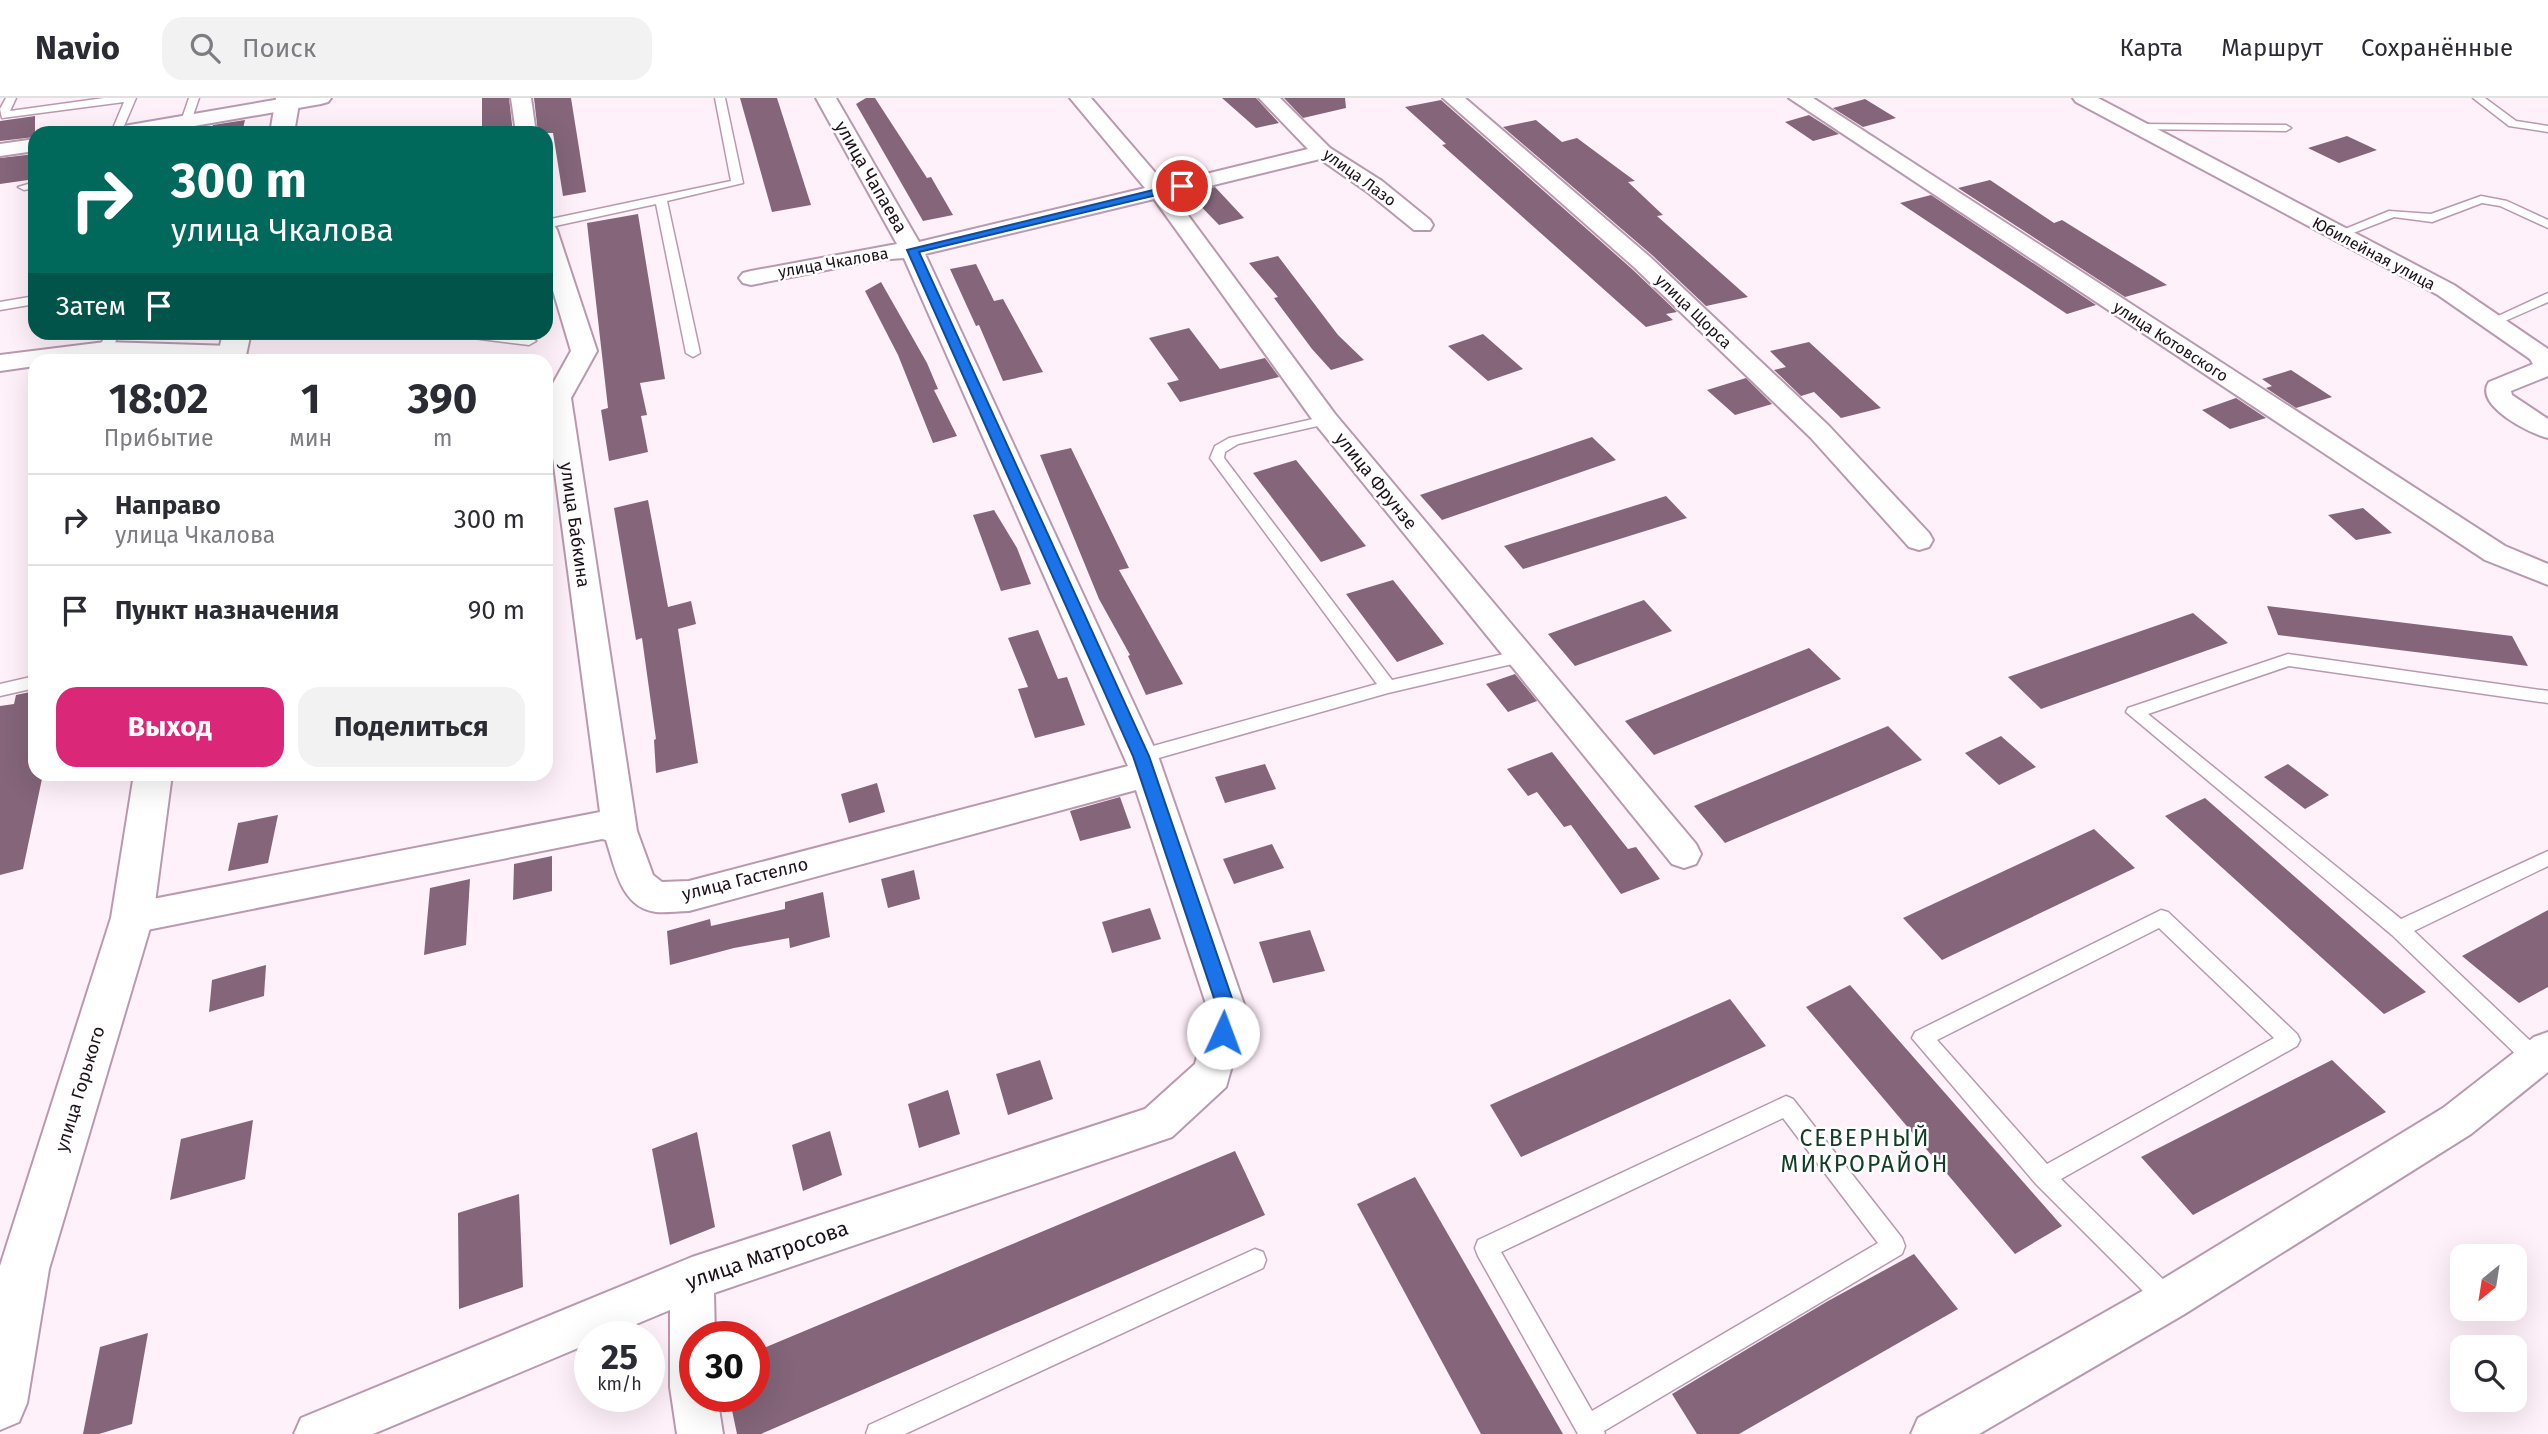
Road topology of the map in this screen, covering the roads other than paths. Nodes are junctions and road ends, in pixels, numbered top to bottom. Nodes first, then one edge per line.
1 (11, 98) edge
2 (130, 98) edge
3 (194, 98) edge
4 (321, 98) edge
5 (521, 98) edge
6 (720, 98) edge
7 (826, 98) edge
8 (1080, 98) edge
9 (1269, 98) edge
10 (1453, 98) edge
11 (1799, 98) edge
12 (2083, 98) edge
13 (2478, 98) edge
14 (288, 101) edge
15 (120, 126) edge
16 (184, 126) edge
17 (283, 126) edge
18 (525, 126) edge
19 (2139, 127) junction
20 (2286, 128) dead end
21 (2548, 129) edge
22 (28, 146) edge
23 (0, 150) edge
24 (1323, 152) junction
25 (1159, 191) junction
26 (662, 199) junction
27 (553, 222) edge
28 (2548, 224) edge
29 (1422, 225) dead end
30 (2339, 234) junction
31 (912, 250) junction
32 (553, 252) edge
33 (751, 278) dead end
34 (2548, 297) edge
35 (28, 301) edge
36 (0, 306) edge
37 (2491, 322) junction
38 (521, 340) edge
39 (109, 341) edge
40 (529, 341) dead end
41 (233, 349) edge
42 (693, 353) dead end
43 (45, 354) edge
44 (170, 354) edge
45 (202, 354) edge
46 (28, 357) edge
47 (0, 363) edge
48 (553, 397) edge
49 (553, 404) edge
50 (1326, 420) junction
51 (2548, 430) edge
52 (1919, 540) dead end
53 (2548, 575) edge
54 (1521, 656) junction
55 (28, 684) edge
56 (1388, 687) junction
57 (0, 690) edge
58 (2548, 697) edge
59 (1144, 765) junction
60 (152, 781) edge
61 (620, 831) junction
62 (1685, 854) dead end
63 (2548, 858) edge
64 (132, 918) junction
65 (2399, 929) junction
66 (2541, 1053) edge
67 (1212, 1074) joint
68 (2044, 1177) junction
69 (1255, 1260) dead end
70 (692, 1279) junction
71 (2168, 1300) junction
72 (0, 1403) edge
73 (1590, 1431) edge
74 (317, 1434) edge
75 (700, 1434) edge
76 (878, 1434) edge
77 (1934, 1434) edge

1 - 2 lane
2 - 15 lane
3 - 16 lane
4 - 14 street
5 - 18 street
6 - 26 lane
7 - 31 street, улица Чапаева
8 - 25 street, улица Фрунзе
9 - 24 street, улица Лазо
10 - 52 street, улица Щорса
11 - 53 street, улица Котовского
12 - 19 street, Юбилейная улица
13 - 21 lane
14 - 16 street
14 - 17 street
19 - 20 lane
19 - 30 street, Юбилейная улица
22 - 23 street
24 - 25 street, улица Чкалова
24 - 29 street, улица Лазо
25 - 31 street, улица Чкалова
25 - 50 street, улица Фрунзе
26 - 27 lane
26 - 42 lane
28 - 30 lane
30 - 37 street, Юбилейная улица
31 - 33 street, улица Чкалова
31 - 59 street, улица Чапаева
32 - 48 street, улица Бабкина
34 - 37 lane
35 - 36 lane
37 - 51 street, Юбилейная улица
38 - 40 lane
39 - 43 street
39 - 44 street
41 - 45 street
46 - 47 street
49 - 61 street, улица Бабкина
50 - 54 street, улица Фрунзе
50 - 56 lane
54 - 56 lane
54 - 62 street, улица Фрунзе
55 - 57 lane
56 - 59 lane
58 - 65 lane
59 - 61 street, улица Гастелло
59 - 67 street, улица Чапаева
60 - 64 street, улица Горького
61 - 64 street
63 - 65 lane
64 - 72 street, улица Горького
65 - 66 lane
66 - 71 street
67 - 70 street, улица Матросова
68 - 68 lane
68 - 71 lane
69 - 76 lane
70 - 74 street, улица Матросова
70 - 75 street
71 - 77 street
73 - 73 lane

